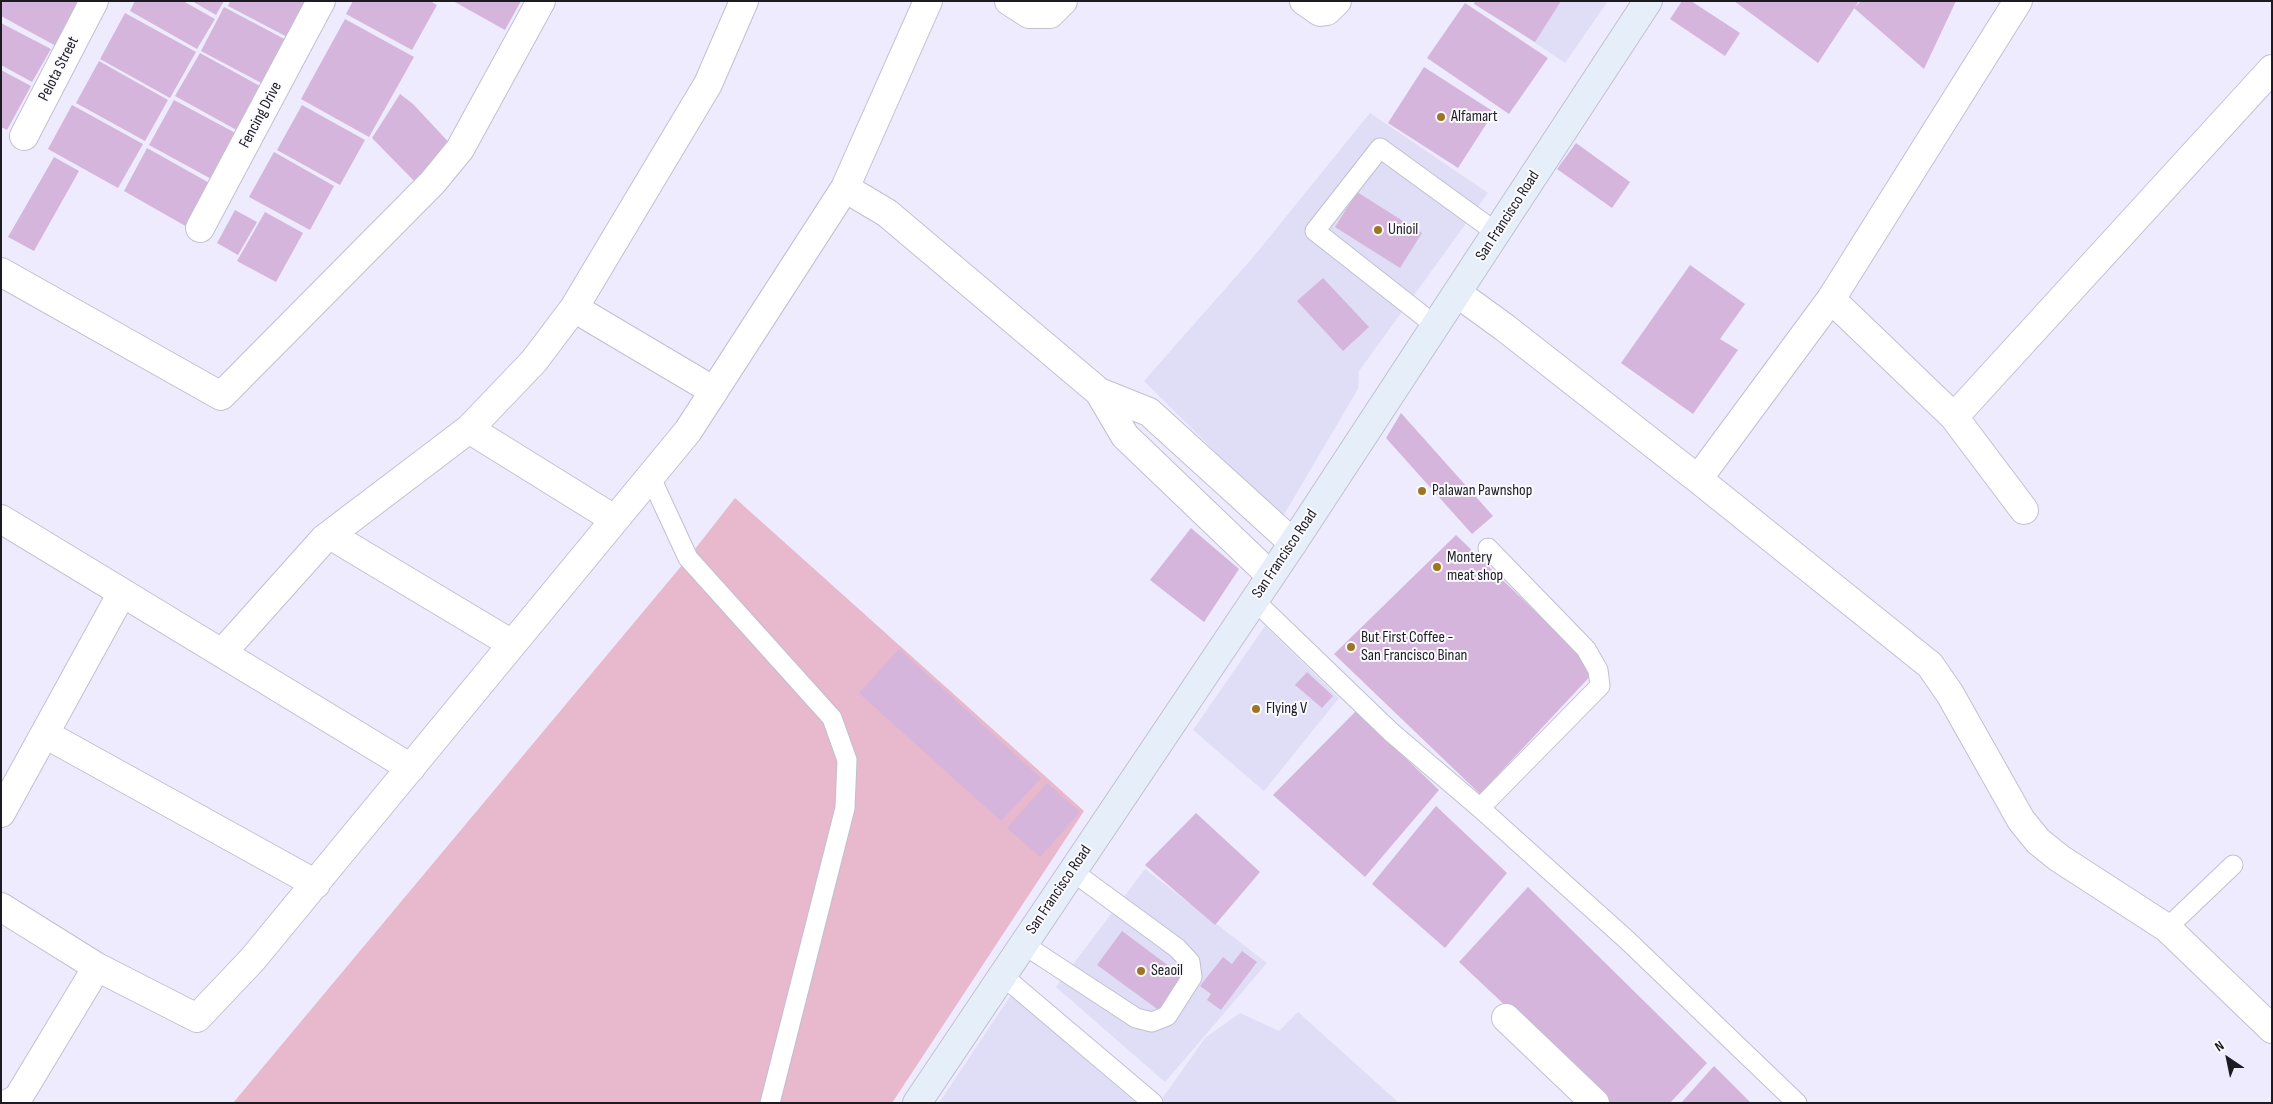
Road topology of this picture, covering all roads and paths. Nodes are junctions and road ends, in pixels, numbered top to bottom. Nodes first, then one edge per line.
1 (94, 1) edge
2 (321, 1) edge
3 (541, 1) edge
4 (744, 1) edge
5 (928, 1) edge
6 (1009, 1) edge
7 (1063, 1) edge
8 (1304, 1) edge
9 (1337, 1) edge
10 (1648, 1) edge
11 (2018, 1) edge
12 (2272, 69) edge
13 (24, 136) dead end
14 (845, 188) junction
15 (200, 228) dead end
16 (1497, 233) junction
17 (1, 272) edge
18 (1457, 292) junction
19 (1831, 298) junction
20 (574, 308) junction
21 (1436, 326) junction
22 (714, 391) junction
23 (1099, 392) junction
24 (1954, 417) junction
25 (469, 429) junction
26 (650, 476) junction
27 (1698, 479) junction
28 (2024, 510) dead end
29 (614, 518) junction
30 (1, 519) edge
31 (330, 534) junction
32 (1293, 543) junction
33 (1488, 548) dead end
34 (1270, 576) junction
35 (122, 593) junction
36 (1254, 600) junction
37 (512, 644) junction
38 (222, 653) junction
39 (45, 734) junction
40 (411, 768) junction
41 (1480, 808) junction
42 (1, 813) edge
43 (2233, 865) dead end
44 (1072, 871) junction
45 (316, 884) junction
46 (1, 907) edge
47 (2167, 928) junction
48 (1023, 944) junction
49 (96, 967) junction
50 (1002, 976) junction
51 (1506, 1018) dead end
52 (2272, 1029) edge
53 (9, 1103) edge
54 (770, 1103) edge
55 (917, 1103) edge
56 (1153, 1103) edge
57 (1595, 1103) edge
58 (1797, 1103) edge

1 - 13 street, Pelota Street
2 - 15 street, Fencing Drive
3 - 17 street
4 - 20 street
5 - 14 street
6 - 7 street
8 - 9 street
10 - 16 main road, San Francisco Road
11 - 19 street
12 - 24 street
14 - 22 street
14 - 23 street
16 - 18 main road, San Francisco Road
16 - 21 lane
18 - 21 main road, San Francisco Road
18 - 27 street
19 - 24 street
19 - 27 street
20 - 22 street
20 - 25 street
21 - 32 main road, San Francisco Road
22 - 26 street
23 - 32 street
23 - 34 street
24 - 28 street
25 - 29 street
25 - 31 street
26 - 29 street
26 - 54 lane
27 - 47 street
29 - 37 street
30 - 35 street
31 - 37 street
31 - 38 street
32 - 34 main road, San Francisco Road
33 - 41 lane
34 - 36 main road, San Francisco Road
35 - 38 street
35 - 39 street
36 - 41 lane
36 - 44 main road, San Francisco Road
37 - 40 street
38 - 40 street
39 - 42 street
39 - 45 street
40 - 45 street
41 - 58 lane
43 - 47 lane
44 - 48 main road, San Francisco Road
44 - 48 lane
45 - 49 street
46 - 49 street
47 - 52 street
48 - 50 main road, San Francisco Road
49 - 53 street
50 - 55 main road, San Francisco Road
50 - 56 lane
51 - 57 street

